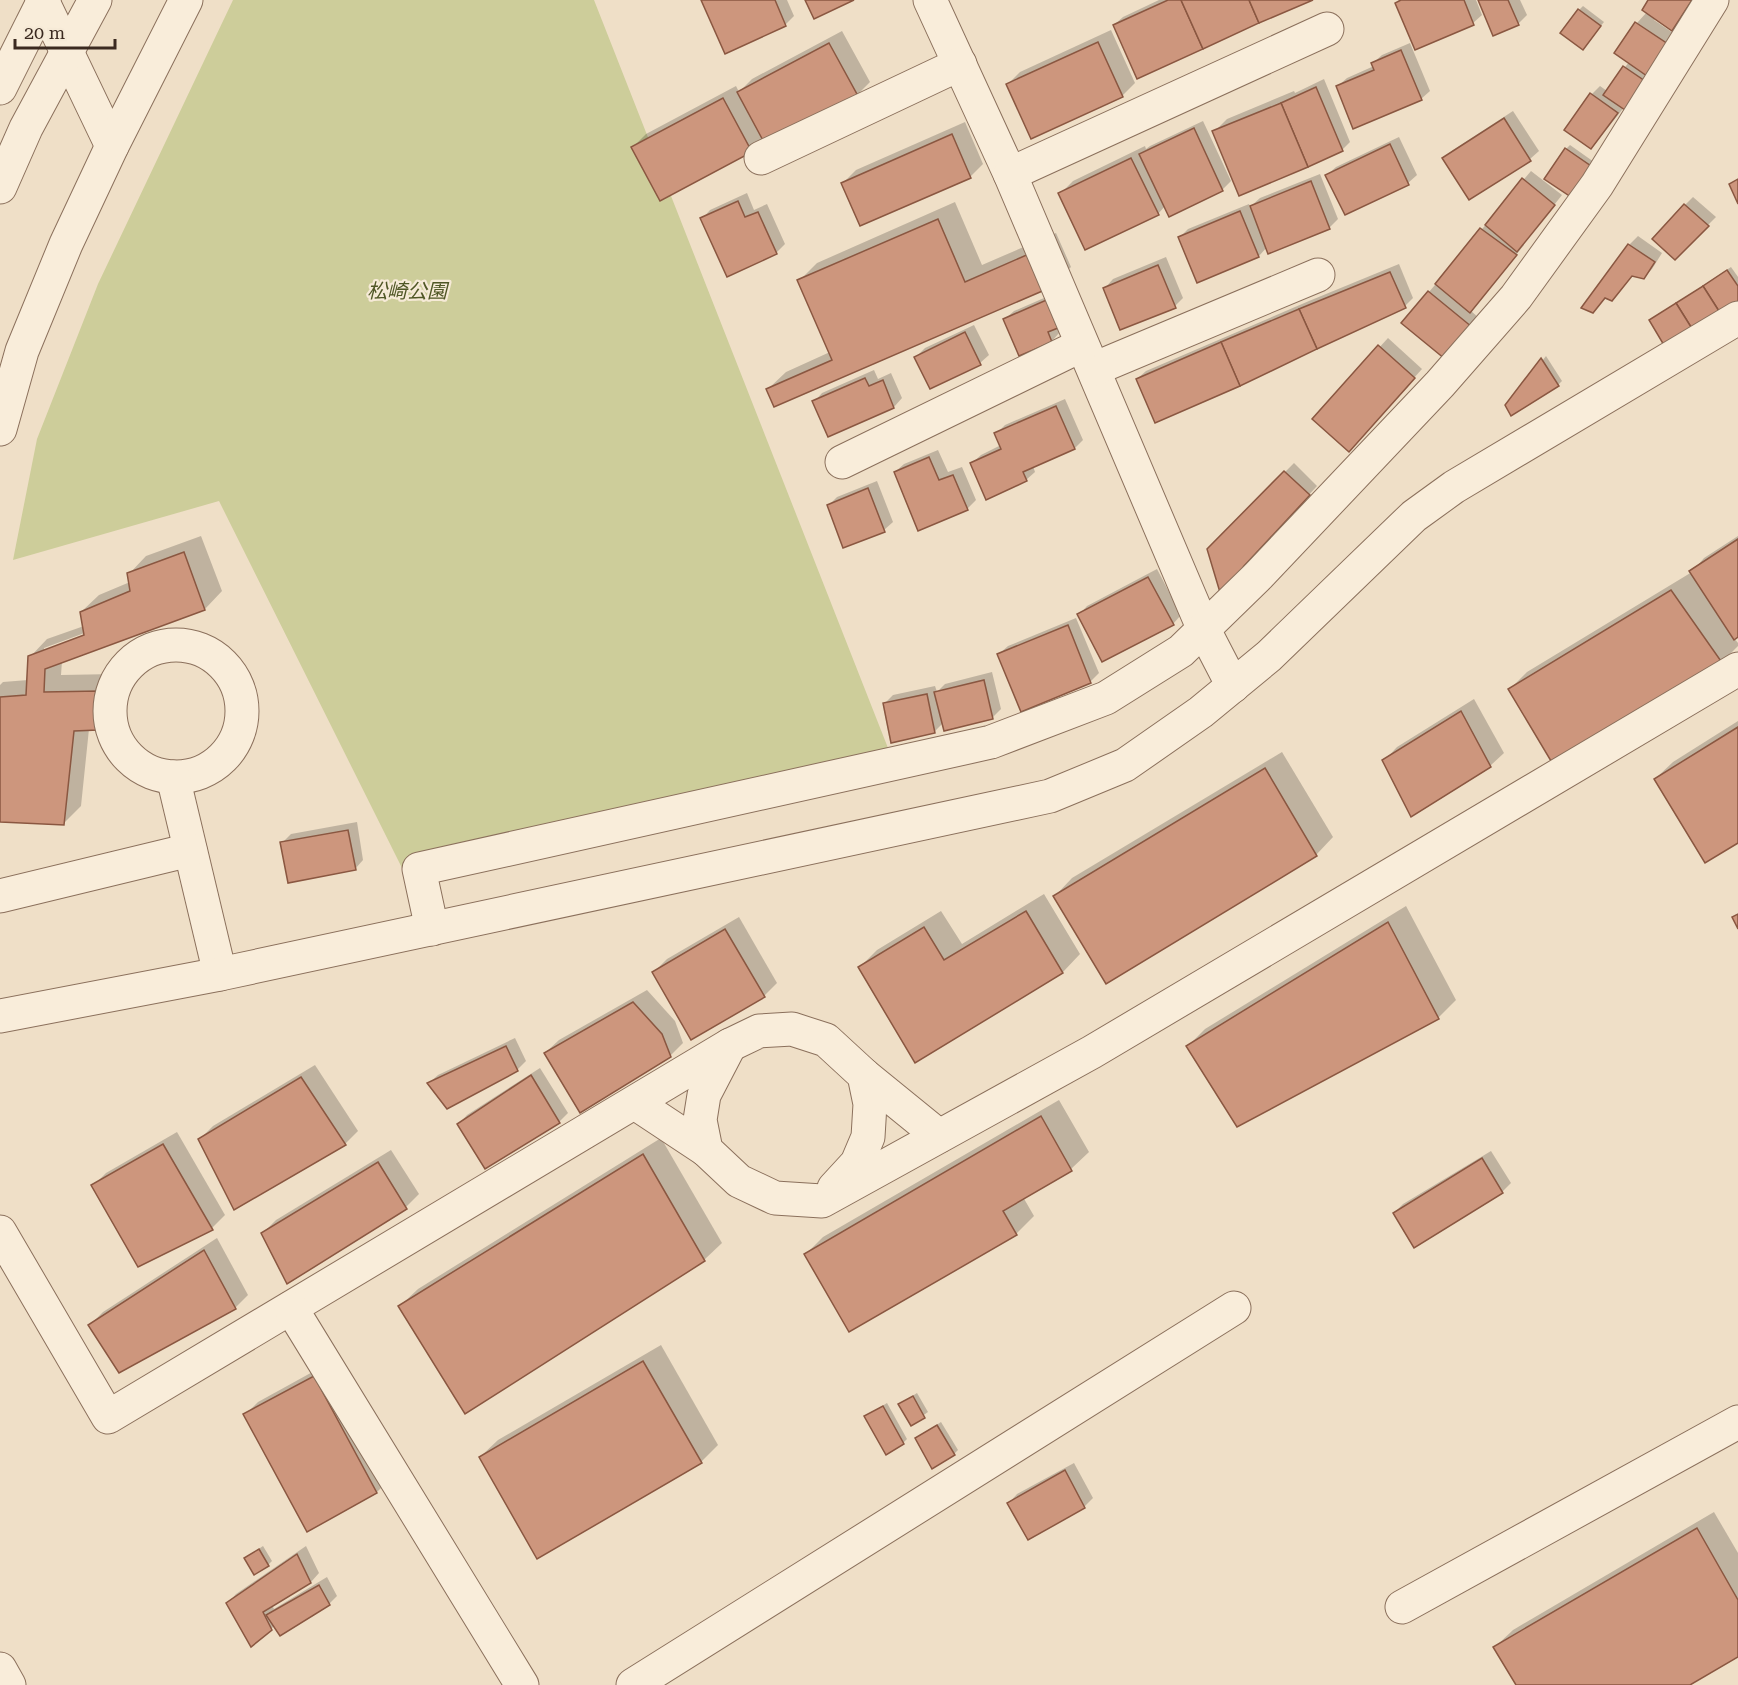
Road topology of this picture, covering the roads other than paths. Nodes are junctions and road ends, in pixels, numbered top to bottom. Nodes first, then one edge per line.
1 (96, 0) edge
2 (186, 0) edge
3 (930, 0) edge
4 (1712, 0) edge
5 (43, 1) edge
6 (1327, 29) dead end
7 (68, 54) junction
8 (960, 64) junction
9 (0, 88) edge
10 (112, 146) junction
11 (761, 158) dead end
12 (1010, 174) junction
13 (0, 187) edge
14 (1318, 275) dead end
15 (1738, 318) edge
16 (1088, 357) junction
17 (0, 429) edge
18 (842, 462) dead end
19 (1204, 630) junction
20 (1738, 669) edge
21 (1233, 686) junction
22 (173, 777) junction
23 (190, 850) junction
24 (0, 896) edge
25 (432, 928) junction
26 (220, 974) junction
27 (0, 1016) edge
28 (730, 1045) junction
29 (864, 1075) junction
30 (635, 1103) junction
31 (939, 1136) junction
32 (706, 1150) junction
33 (822, 1201) junction
34 (0, 1232) edge
35 (291, 1308) junction
36 (1234, 1308) dead end
37 (1738, 1422) edge
38 (1402, 1607) dead end
39 (0, 1669) edge
40 (9, 1685) edge
41 (522, 1685) edge
42 (633, 1685) edge

1 - 7 street
2 - 10 street
3 - 8 street
4 - 19 street
5 - 7 street
5 - 9 street
6 - 12 street
7 - 10 street
7 - 13 street
8 - 11 street
8 - 12 street
10 - 17 street
12 - 16 street
14 - 16 street
15 - 21 street
16 - 18 street
16 - 19 street
19 - 21 street
19 - 25 street
20 - 31 street
21 - 25 street
22 - 22 street
22 - 23 street
23 - 24 street
23 - 26 street
25 - 26 street
26 - 27 street
28 - 29 street
28 - 30 street
28 - 32 street
29 - 31 street
29 - 33 street
30 - 32 street
30 - 35 street
31 - 33 street
32 - 33 street
34 - 35 street
35 - 41 street
36 - 42 street
37 - 38 street
39 - 40 street

